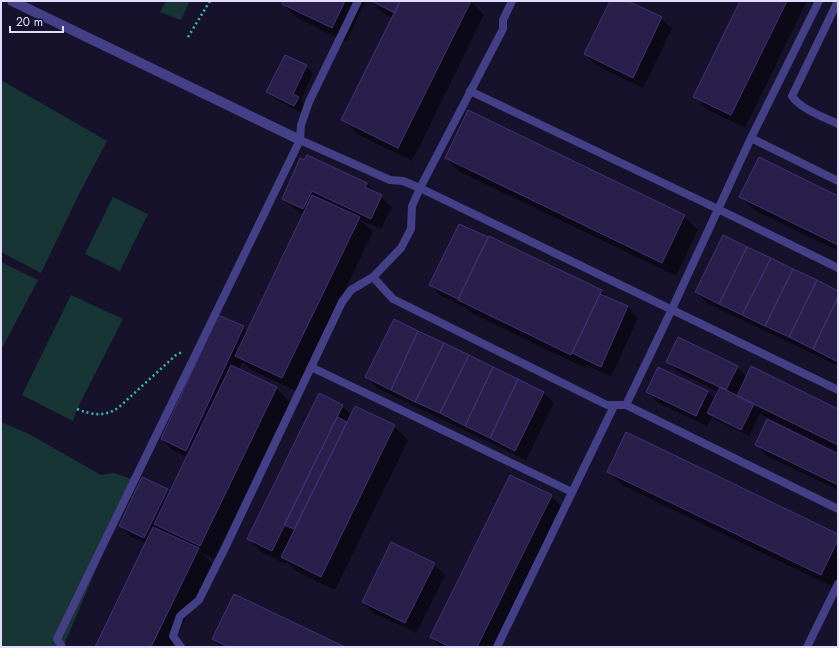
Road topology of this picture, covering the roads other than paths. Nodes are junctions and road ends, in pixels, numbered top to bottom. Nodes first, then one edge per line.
1 (12, 1) edge
2 (358, 1) edge
3 (512, 1) edge
4 (819, 1) edge
5 (838, 2) edge
6 (470, 91) junction
7 (838, 124) edge
8 (751, 138) junction
9 (300, 140) junction
10 (838, 181) edge
11 (420, 188) junction
12 (718, 209) junction
13 (838, 268) edge
14 (373, 277) junction
15 (672, 309) junction
16 (310, 367) junction
17 (838, 390) edge
18 (626, 405) junction
19 (614, 406) junction
20 (572, 492) junction
21 (838, 509) edge
22 (838, 584) edge
23 (62, 647) edge
24 (181, 647) edge
25 (496, 647) edge
26 (807, 647) edge

1 - 9 street
2 - 9 lane
3 - 6 lane
4 - 8 lane
5 - 7 lane
6 - 11 lane
6 - 12 lane
8 - 10 lane
8 - 12 lane
9 - 11 lane
9 - 23 lane
11 - 14 lane
11 - 15 lane
12 - 13 lane
12 - 15 lane
14 - 16 lane
14 - 19 lane
15 - 17 lane
15 - 18 lane
16 - 20 lane
16 - 24 lane
18 - 19 lane
18 - 21 lane
19 - 20 lane
20 - 25 lane
22 - 26 lane

